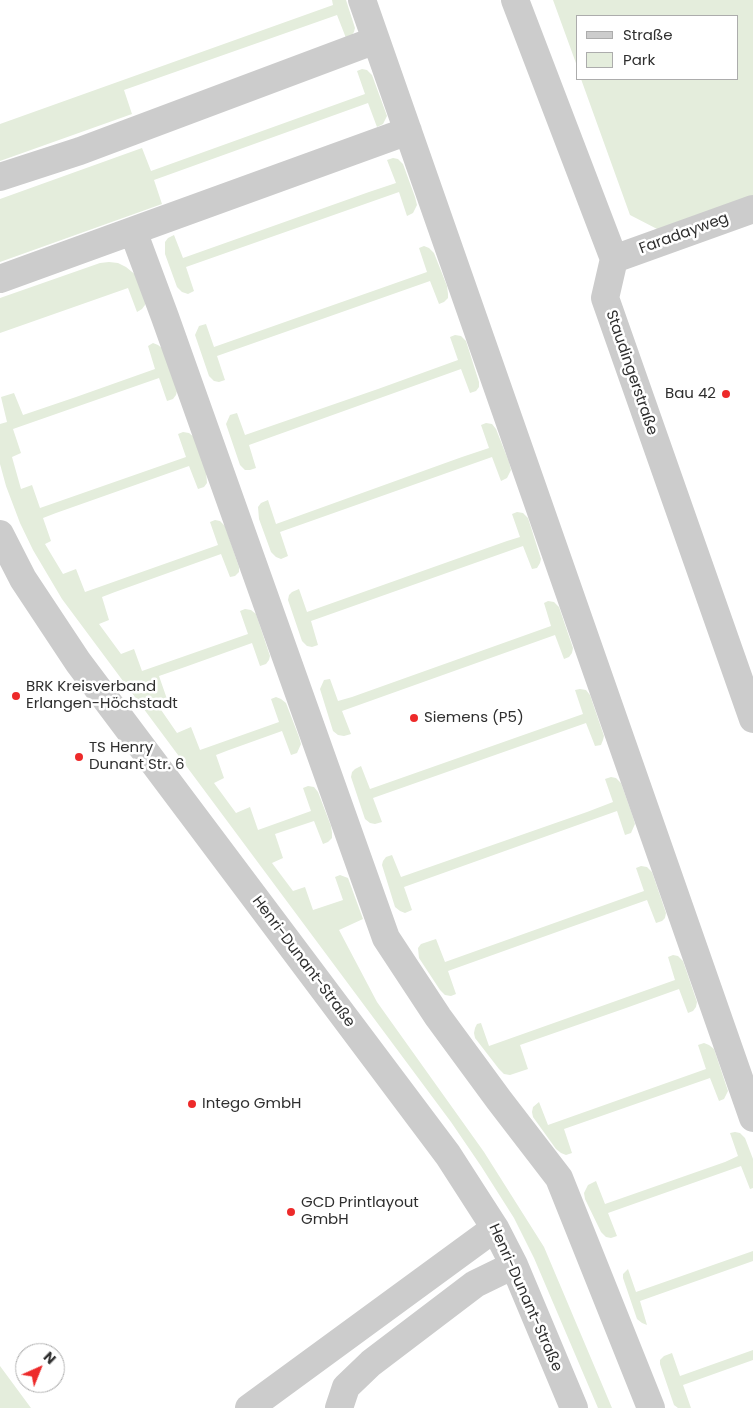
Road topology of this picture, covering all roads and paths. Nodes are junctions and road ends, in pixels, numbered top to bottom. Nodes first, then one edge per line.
1 (362, 0) edge
2 (515, 0) edge
3 (376, 40) junction
4 (408, 131) junction
5 (0, 176) edge
6 (753, 209) edge
7 (133, 232) junction
8 (614, 259) junction
9 (0, 279) edge
10 (0, 534) edge
11 (753, 720) edge
12 (753, 1118) edge
13 (495, 1228) junction
14 (514, 1266) junction
15 (249, 1408) edge
16 (339, 1408) edge
17 (574, 1408) edge
18 (651, 1408) edge

1 - 3 street
2 - 8 street
3 - 4 street
3 - 5 street
4 - 7 street
4 - 12 street
6 - 8 street, Faradayweg
7 - 9 street
7 - 18 street
8 - 11 street, Staudingerstraße
10 - 13 street, Henri-Dunant-Straße
13 - 14 street, Henri-Dunant-Straße
13 - 15 street
14 - 16 street
14 - 17 street, Henri-Dunant-Straße

